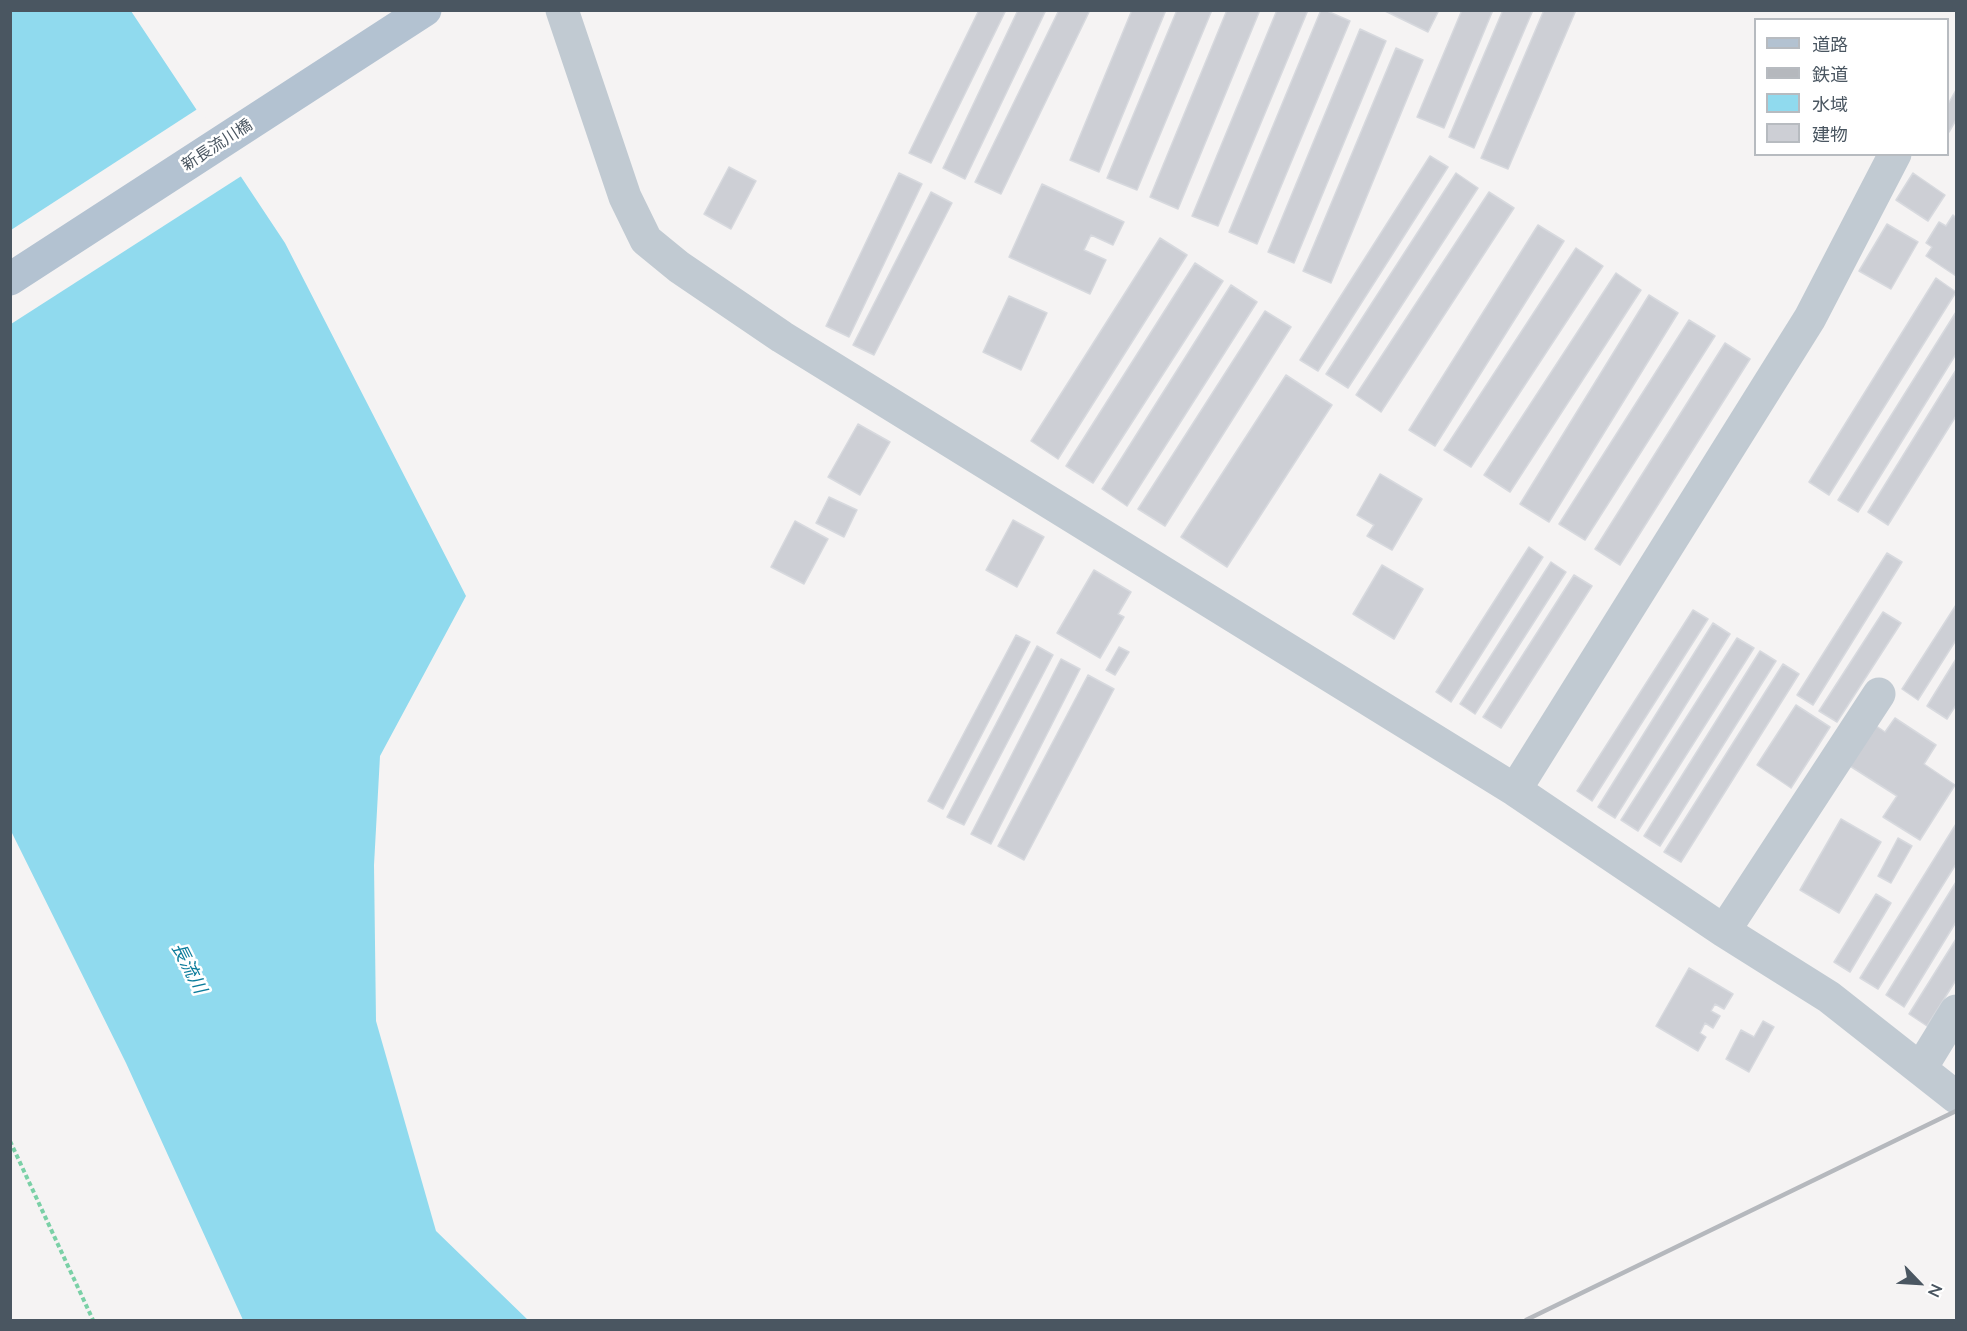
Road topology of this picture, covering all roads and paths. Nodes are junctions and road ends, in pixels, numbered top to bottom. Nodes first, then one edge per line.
1 (562, 10) edge
2 (425, 11) edge
3 (1895, 156) edge
4 (10, 279) edge
5 (1879, 694) dead end
6 (1515, 790) junction
7 (1724, 931) junction
8 (1956, 1011) edge
9 (1921, 1068) junction
10 (1956, 1097) edge
11 (10, 1141) edge
12 (85, 1320) edge
13 (93, 1320) edge

1 - 6 street
2 - 4 main road, 新長流川橋
3 - 6 street
5 - 7 street
6 - 7 street
7 - 9 street
8 - 9 street
9 - 10 street
11 - 13 path
12 - 13 path

